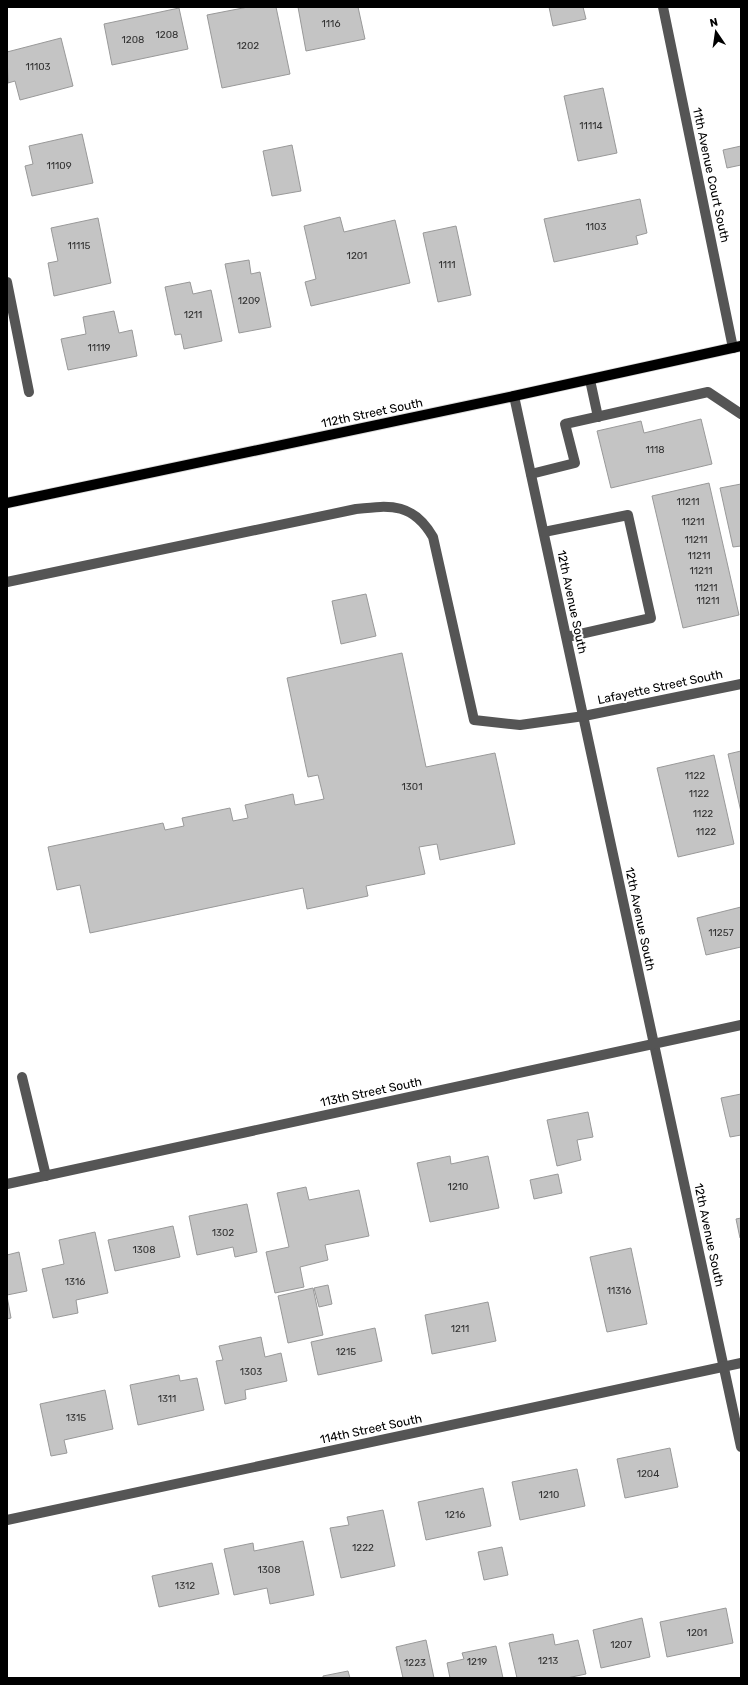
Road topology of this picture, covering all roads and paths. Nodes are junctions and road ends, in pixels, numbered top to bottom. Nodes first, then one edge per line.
1 (663, 7) edge
2 (7, 282) edge
3 (737, 347) edge
4 (590, 380) junction
5 (29, 392) dead end
6 (514, 396) junction
7 (741, 414) edge
8 (598, 417) junction
9 (531, 474) junction
10 (7, 503) edge
11 (544, 532) junction
12 (7, 582) edge
13 (567, 638) junction
14 (741, 684) edge
15 (584, 716) junction
16 (741, 1025) edge
17 (654, 1043) junction
18 (22, 1077) dead end
19 (46, 1176) junction
20 (7, 1184) edge
21 (741, 1364) edge
22 (724, 1367) junction
23 (741, 1447) edge
24 (7, 1520) edge

1 - 3 street, 11th Avenue Court South
2 - 5 street
3 - 4 main road, 112th Street South
4 - 6 main road, 112th Street South
4 - 8 street
6 - 9 street, 12th Avenue South
6 - 10 main road, 112th Street South
7 - 8 street
8 - 9 street
9 - 11 street, 12th Avenue South
11 - 13 street, 12th Avenue South
11 - 13 street
12 - 15 street, Lafayette Street South
13 - 15 street, 12th Avenue South
14 - 15 street, Lafayette Street South
15 - 17 street, 12th Avenue South
16 - 17 street, 113th Street South
17 - 19 street, 113th Street South
17 - 22 street, 12th Avenue South
18 - 19 street
19 - 20 street, 113th Street South
21 - 22 street, 114th Street South
22 - 23 street, 12th Avenue South
22 - 24 street, 114th Street South

